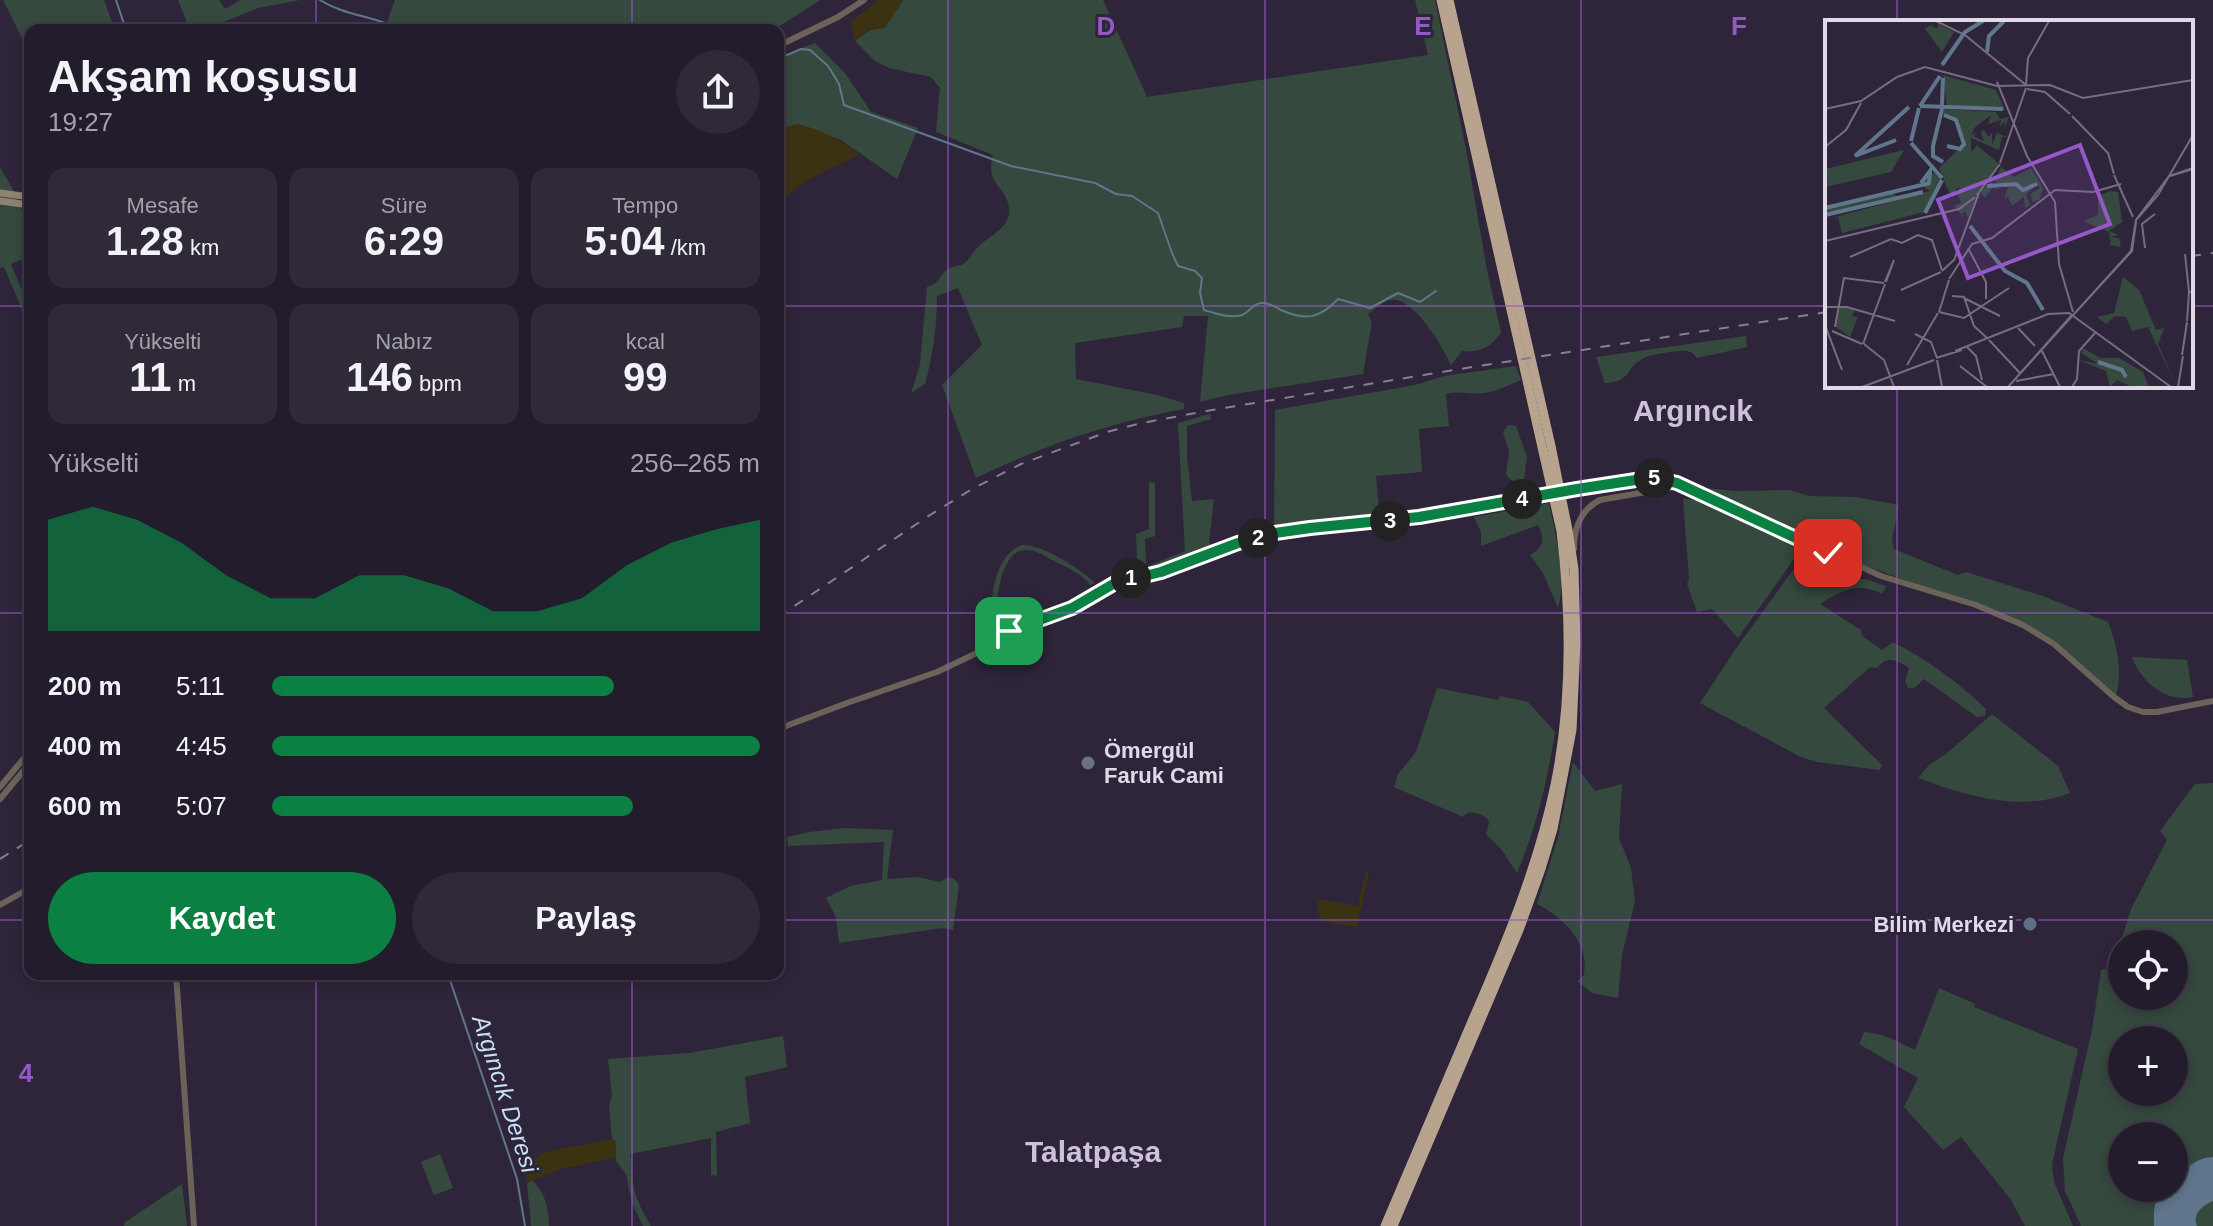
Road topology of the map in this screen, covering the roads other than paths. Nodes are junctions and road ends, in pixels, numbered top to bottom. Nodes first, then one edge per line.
1 (864, 0) edge
2 (1441, 0) edge
3 (1449, 0) edge
4 (784, 43) edge
5 (0, 193) edge
6 (24, 196) edge
7 (0, 201) edge
8 (24, 204) edge
9 (1522, 336) junction
10 (1531, 377) junction
11 (1682, 485) junction
12 (1574, 569) junction
13 (2213, 701) edge
14 (784, 727) edge
15 (24, 758) edge
16 (24, 770) edge
17 (0, 787) edge
18 (0, 799) edge
19 (24, 891) edge
20 (0, 905) edge
21 (176, 980) edge
22 (194, 1226) edge
23 (1385, 1226) edge
24 (1393, 1226) edge

1 - 4 street
2 - 9 highway
3 - 9 highway
5 - 6 main road
7 - 8 main road
9 - 10 highway
10 - 12 highway
10 - 23 highway
11 - 12 street
11 - 13 street
11 - 14 street
12 - 24 highway
15 - 17 street
16 - 18 street
19 - 20 street
21 - 22 street

